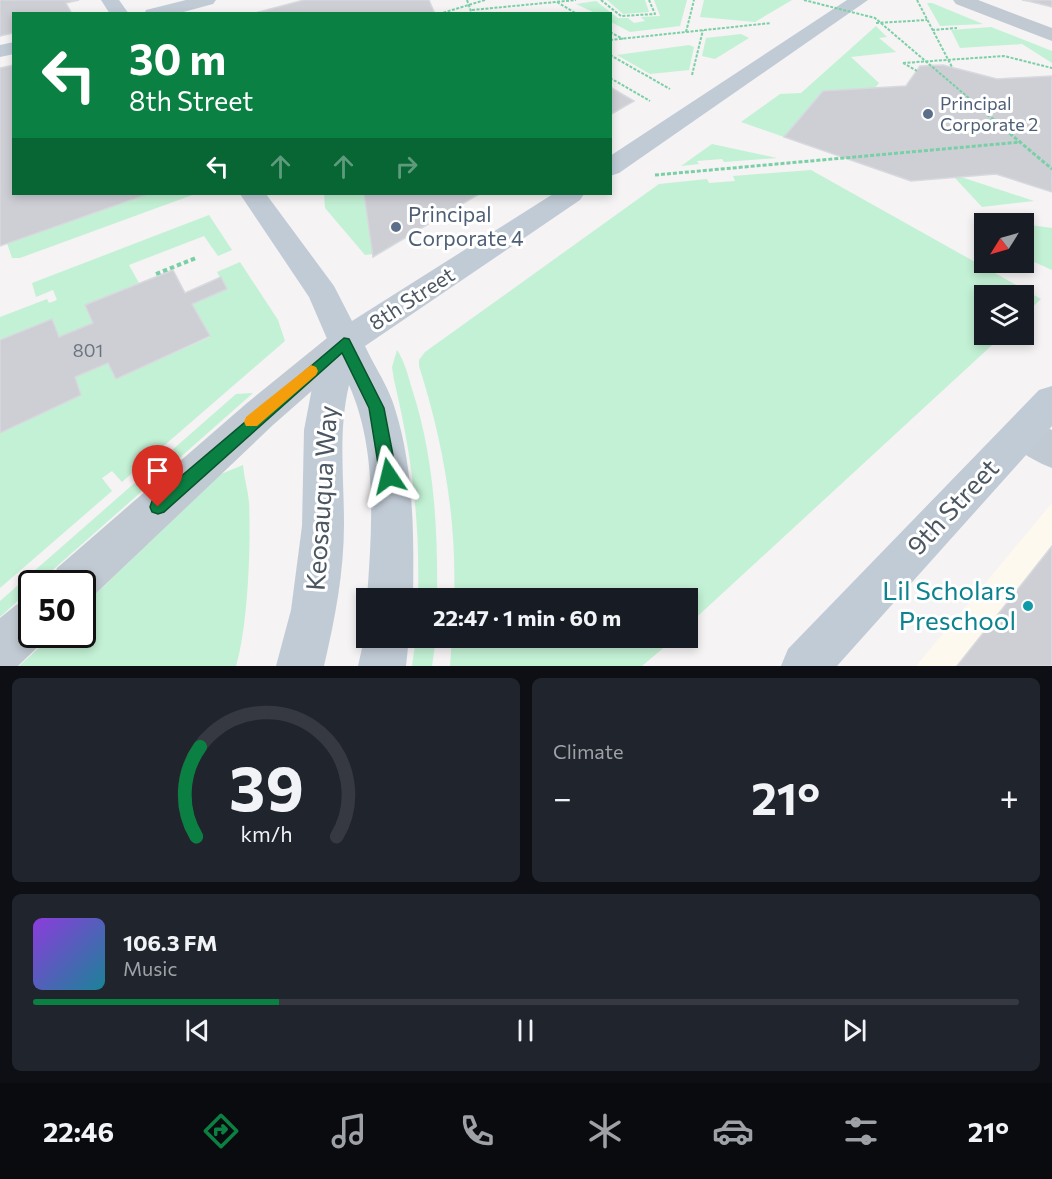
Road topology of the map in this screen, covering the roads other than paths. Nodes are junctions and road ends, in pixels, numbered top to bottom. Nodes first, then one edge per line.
1 (207, 0) edge
2 (859, 0) edge
3 (962, 0) edge
4 (161, 12) edge
5 (1052, 35) edge
6 (612, 167) edge
7 (254, 195) edge
8 (569, 195) edge
9 (344, 343) junction
10 (1052, 401) edge
11 (1038, 441) edge
12 (88, 570) edge
13 (390, 588) edge
14 (18, 634) edge
15 (385, 648) edge
16 (0, 650) edge
17 (300, 666) edge
18 (382, 666) edge
19 (805, 666) edge

1 - 4 main road
2 - 6 main road
3 - 5 street
7 - 9 main road
8 - 9 main road, 8th Street
9 - 12 street, 8th Street
9 - 13 main road, Keosauqua Way
9 - 17 main road, Keosauqua Way
10 - 11 main road, 9th Street
11 - 19 main road, 9th Street
14 - 16 street
15 - 18 main road

